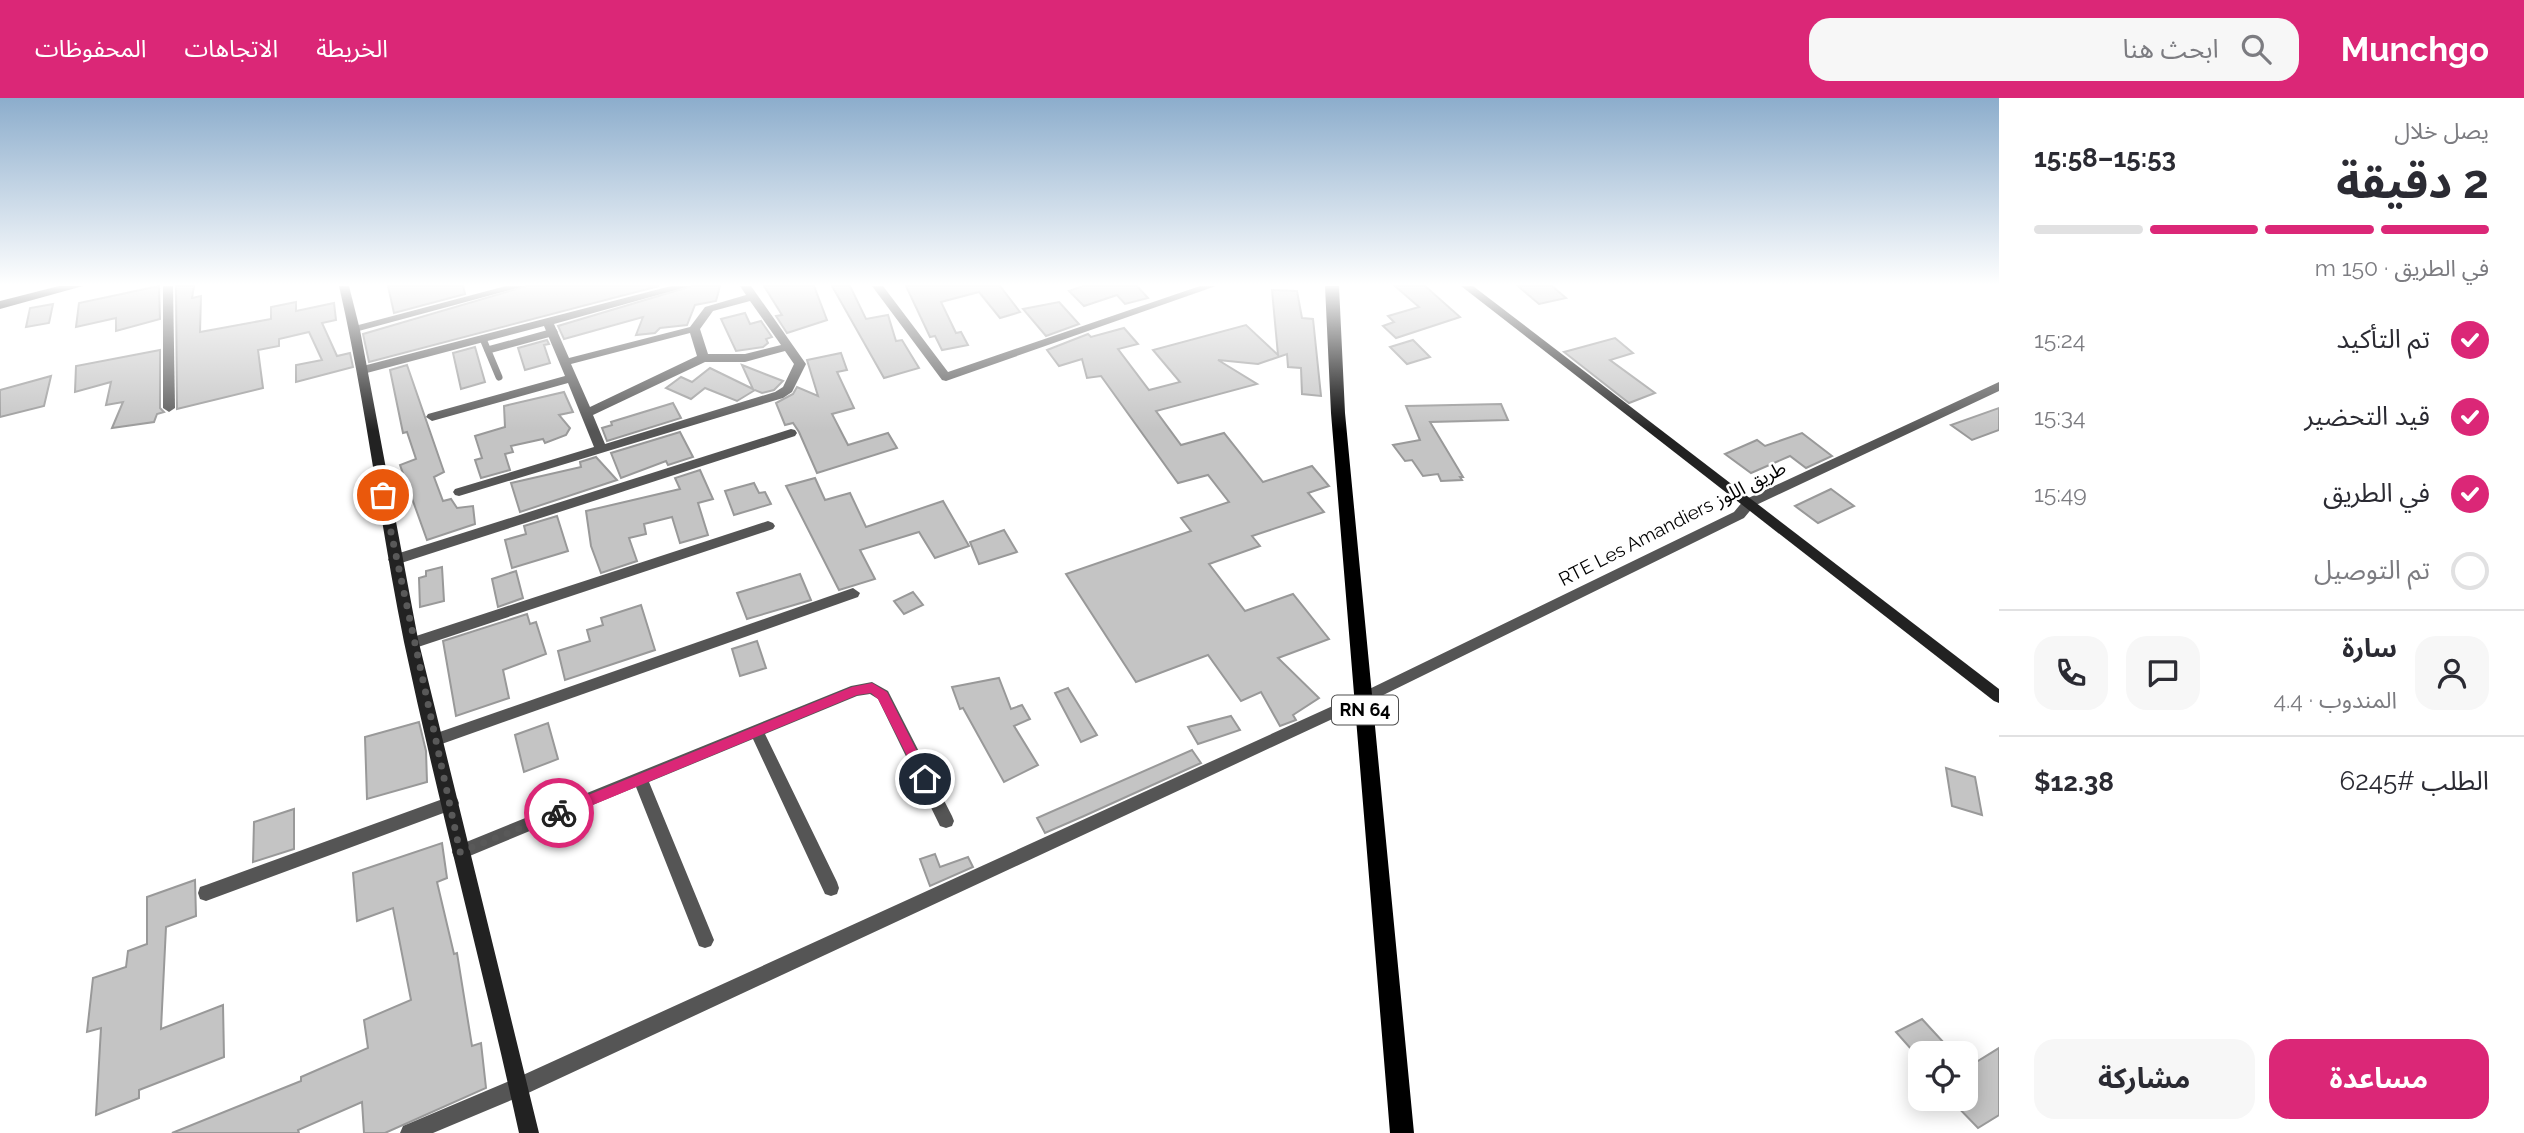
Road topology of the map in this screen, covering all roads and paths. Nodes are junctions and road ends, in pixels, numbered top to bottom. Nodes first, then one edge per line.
1 (168, 334) edge
2 (356, 334) edge
3 (525, 334) edge
4 (554, 334) edge
5 (673, 334) edge
6 (696, 334) edge
7 (779, 334) edge
8 (914, 334) edge
9 (1070, 334) edge
10 (1334, 334) edge
11 (1529, 334) edge
12 (486, 345) junction
13 (789, 347) junction
14 (703, 358) junction
15 (566, 362) junction
16 (363, 370) junction
17 (499, 377) dead end
18 (572, 378) junction
19 (1999, 386) edge
20 (169, 408) dead end
21 (586, 414) junction
22 (432, 417) dead end
23 (791, 433) dead end
24 (601, 449) junction
25 (459, 492) dead end
26 (1749, 503) junction
27 (768, 526) dead end
28 (395, 560) junction
29 (853, 593) dead end
30 (412, 643) junction
31 (1999, 696) edge
32 (1364, 698) junction
33 (756, 730) junction
34 (436, 740) junction
35 (641, 780) junction
36 (451, 803) junction
37 (946, 821) dead end
38 (460, 852) junction
39 (831, 888) dead end
40 (206, 893) dead end
41 (705, 940) dead end
42 (519, 1087) junction
43 (410, 1133) edge
44 (529, 1133) edge
45 (1402, 1133) edge

1 - 20 street
2 - 16 street
3 - 12 street
4 - 15 street
5 - 15 street
6 - 14 street
7 - 13 street
8 - 9 street
10 - 32 main road, RN 64
11 - 26 street
12 - 16 street
12 - 17 lane
13 - 14 street
13 - 24 street
14 - 21 street
15 - 18 street
16 - 28 street
18 - 21 street
18 - 22 street
19 - 26 street, RTE Les Amandiers طريق اللوز
21 - 24 street
23 - 28 street
24 - 25 street
26 - 31 street
26 - 32 street, RTE Les Amandiers طريق اللوز
27 - 30 street
28 - 30 street
29 - 34 street
30 - 34 street
32 - 42 street, RTE Les Amandiers طريق اللوز
32 - 45 main road, RN 64
33 - 35 street
33 - 37 street
33 - 39 street
34 - 36 street
35 - 38 street
35 - 41 street
36 - 38 street
36 - 40 street
38 - 42 street
42 - 43 street, RTE Les Amandiers طريق اللوز
42 - 44 street

